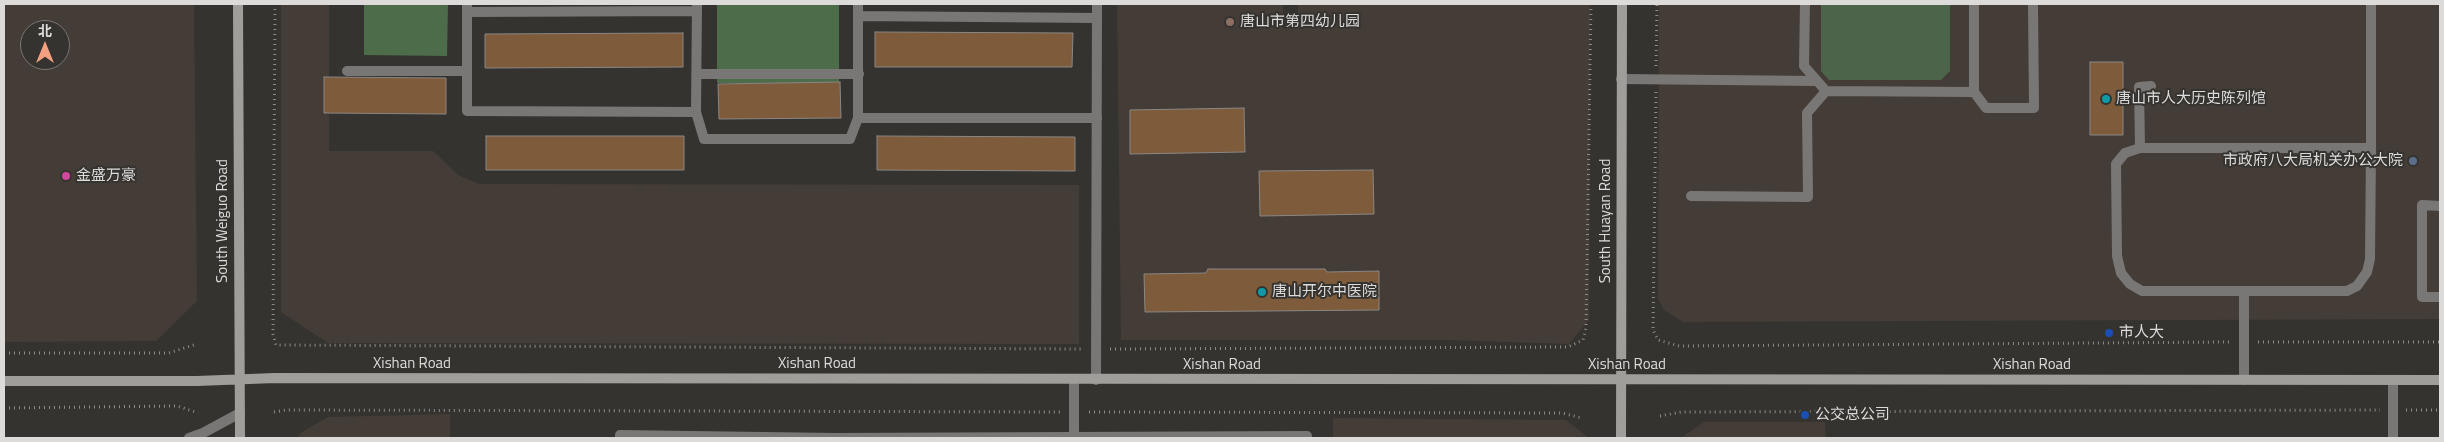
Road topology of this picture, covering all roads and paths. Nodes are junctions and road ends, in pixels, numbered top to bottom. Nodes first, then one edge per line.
1 (238, 4) edge
2 (275, 4) edge
3 (858, 4) edge
4 (1097, 4) edge
5 (1590, 4) edge
6 (1622, 4) edge
7 (1657, 4) edge
8 (1805, 4) edge
9 (1974, 4) edge
10 (2034, 4) edge
11 (2371, 4) edge
12 (467, 8) edge
13 (697, 8) edge
14 (858, 16) junction
15 (1097, 18) junction
16 (347, 70) dead end
17 (467, 70) junction
18 (698, 74) junction
19 (859, 74) junction
20 (1621, 79) junction
21 (1656, 80) junction
22 (1817, 81) junction
23 (2151, 86) dead end
24 (1826, 91) junction
25 (1974, 92) junction
26 (696, 112) junction
27 (858, 118) junction
28 (1097, 118) junction
29 (2140, 148) junction
30 (2371, 148) junction
31 (1690, 196) dead end
32 (2440, 206) edge
33 (2244, 291) junction
34 (2440, 297) edge
35 (2244, 342) junction
36 (2440, 342) edge
37 (197, 344) dead end
38 (1096, 349) junction
39 (4, 353) edge
40 (238, 380) junction
41 (1074, 380) junction
42 (1096, 380) junction
43 (1621, 380) junction
44 (2244, 380) junction
45 (2393, 380) junction
46 (2440, 380) edge
47 (4, 381) edge
48 (4, 408) edge
49 (2393, 410) junction
50 (2440, 410) edge
51 (274, 412) dead end
52 (1074, 412) junction
53 (198, 413) dead end
54 (240, 413) junction
55 (1660, 416) dead end
56 (1582, 418) dead end
57 (189, 438) edge
58 (240, 438) edge
59 (620, 438) edge
60 (835, 438) edge
61 (1074, 438) edge
62 (1307, 438) edge
63 (1621, 438) edge
64 (2393, 438) edge

1 - 40 street, South Weiguo Road
2 - 38 path
3 - 14 street
4 - 15 street
5 - 38 path
6 - 20 street, South Huayan Road
7 - 21 path
8 - 22 street
9 - 25 street
10 - 25 street
11 - 30 street
12 - 13 street
12 - 17 street
13 - 18 street
14 - 15 street
14 - 19 street
15 - 28 street
16 - 17 street
17 - 26 street
18 - 19 street
18 - 26 street
19 - 27 street
20 - 21 street
20 - 43 street, South Huayan Road
21 - 22 street
21 - 35 path
22 - 24 street
23 - 29 street
24 - 25 street
24 - 31 street
26 - 27 street
27 - 28 street
28 - 38 street
29 - 30 street
29 - 33 street
30 - 33 street
32 - 34 street
33 - 35 street
35 - 36 path
35 - 44 street
37 - 39 path
38 - 42 street
40 - 41 street, Xishan Road
40 - 47 street, Xishan Road
40 - 54 street, South Weiguo Road
41 - 42 street, Xishan Road
41 - 52 street
42 - 43 street, Xishan Road
43 - 44 street, Xishan Road
43 - 63 street, South Huayan Road
44 - 45 street, Xishan Road
45 - 46 street, Xishan Road
45 - 49 street
48 - 53 path
49 - 50 path
49 - 55 path
49 - 64 street
51 - 52 path
52 - 56 path
52 - 61 street
54 - 57 street
54 - 58 street, South Weiguo Road
59 - 60 street
60 - 61 street
61 - 62 street

